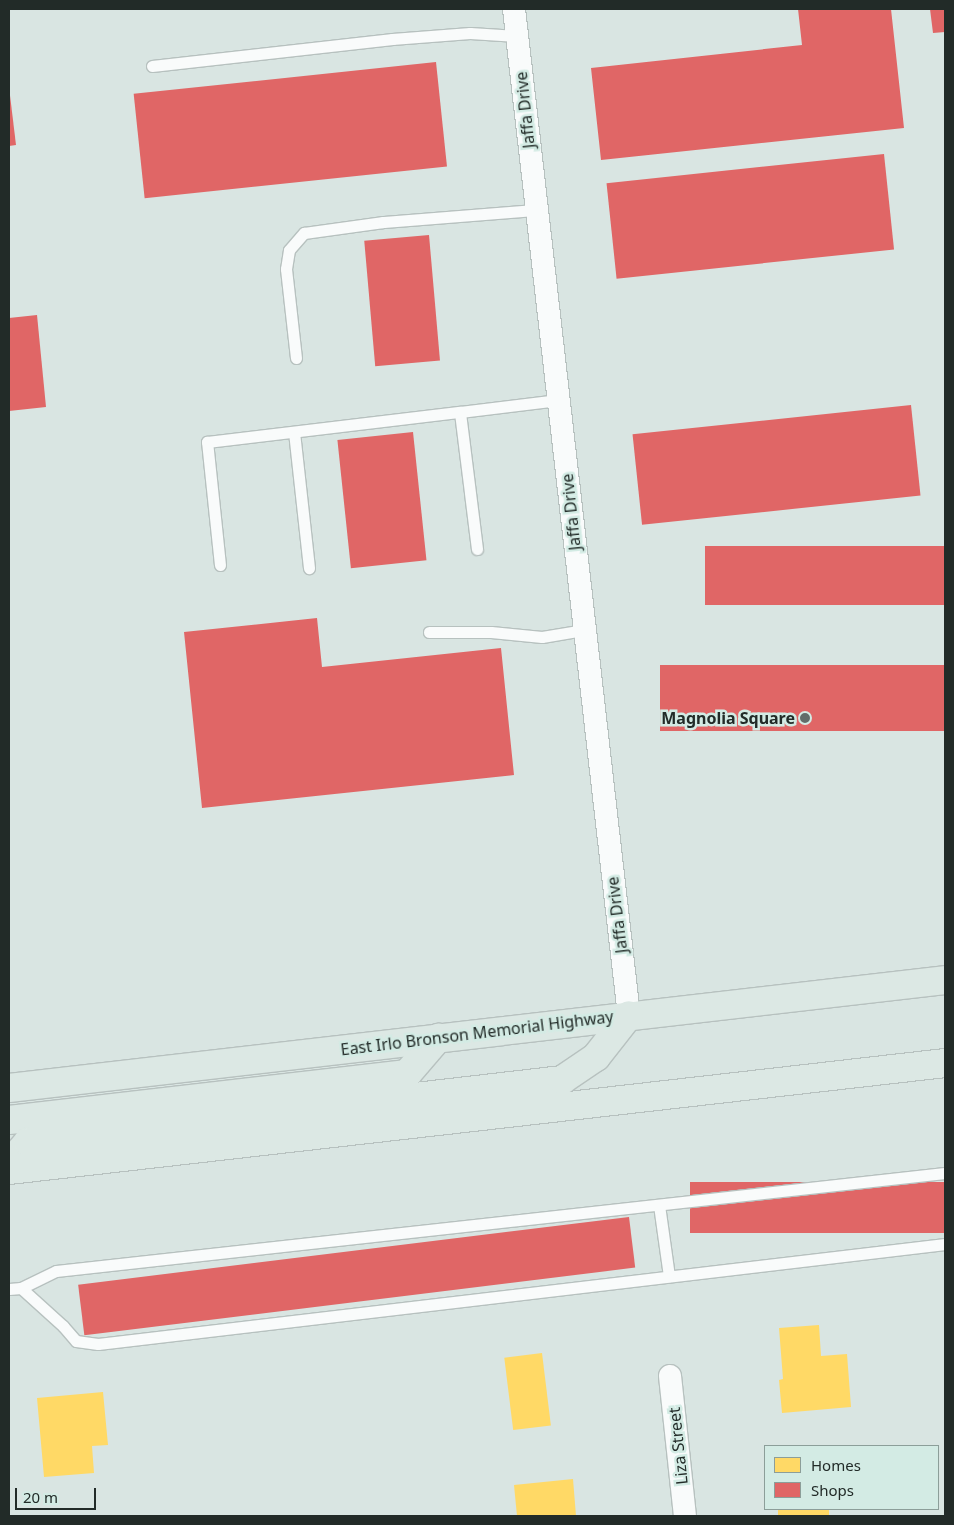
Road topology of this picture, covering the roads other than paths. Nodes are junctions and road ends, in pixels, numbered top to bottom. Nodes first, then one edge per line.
1 (514, 9) edge
2 (517, 36) junction
3 (152, 66) dead end
4 (536, 210) junction
5 (296, 358) dead end
6 (558, 400) junction
7 (460, 412) junction
8 (294, 432) junction
9 (477, 549) dead end
10 (220, 565) dead end
11 (308, 568) dead end
12 (584, 630) junction
13 (429, 632) dead end
14 (945, 980) edge
15 (629, 1015) junction
16 (438, 1038) junction
17 (945, 1063) edge
18 (9, 1088) edge
19 (9, 1120) edge
20 (9, 1164) edge
21 (9, 1170) edge
22 (945, 1173) edge
23 (659, 1204) junction
24 (945, 1244) edge
25 (669, 1276) junction
26 (21, 1288) junction
27 (9, 1289) edge
28 (670, 1376) dead end
29 (685, 1516) edge

1 - 2 street, Jaffa Drive
2 - 3 lane
2 - 4 street, Jaffa Drive
4 - 5 lane
4 - 6 street, Jaffa Drive
6 - 7 lane
6 - 12 street, Jaffa Drive
7 - 8 lane
7 - 9 lane
8 - 10 lane
8 - 11 lane
12 - 13 lane
12 - 15 street, Jaffa Drive
14 - 15 highway, East Irlo Bronson Memorial Highway
15 - 16 highway, East Irlo Bronson Memorial Highway
15 - 20 highway
16 - 18 highway, East Irlo Bronson Memorial Highway
16 - 19 highway
17 - 21 highway
22 - 23 lane
23 - 25 lane
23 - 26 lane
24 - 25 lane
25 - 26 lane
26 - 27 lane
28 - 29 street, Liza Street

